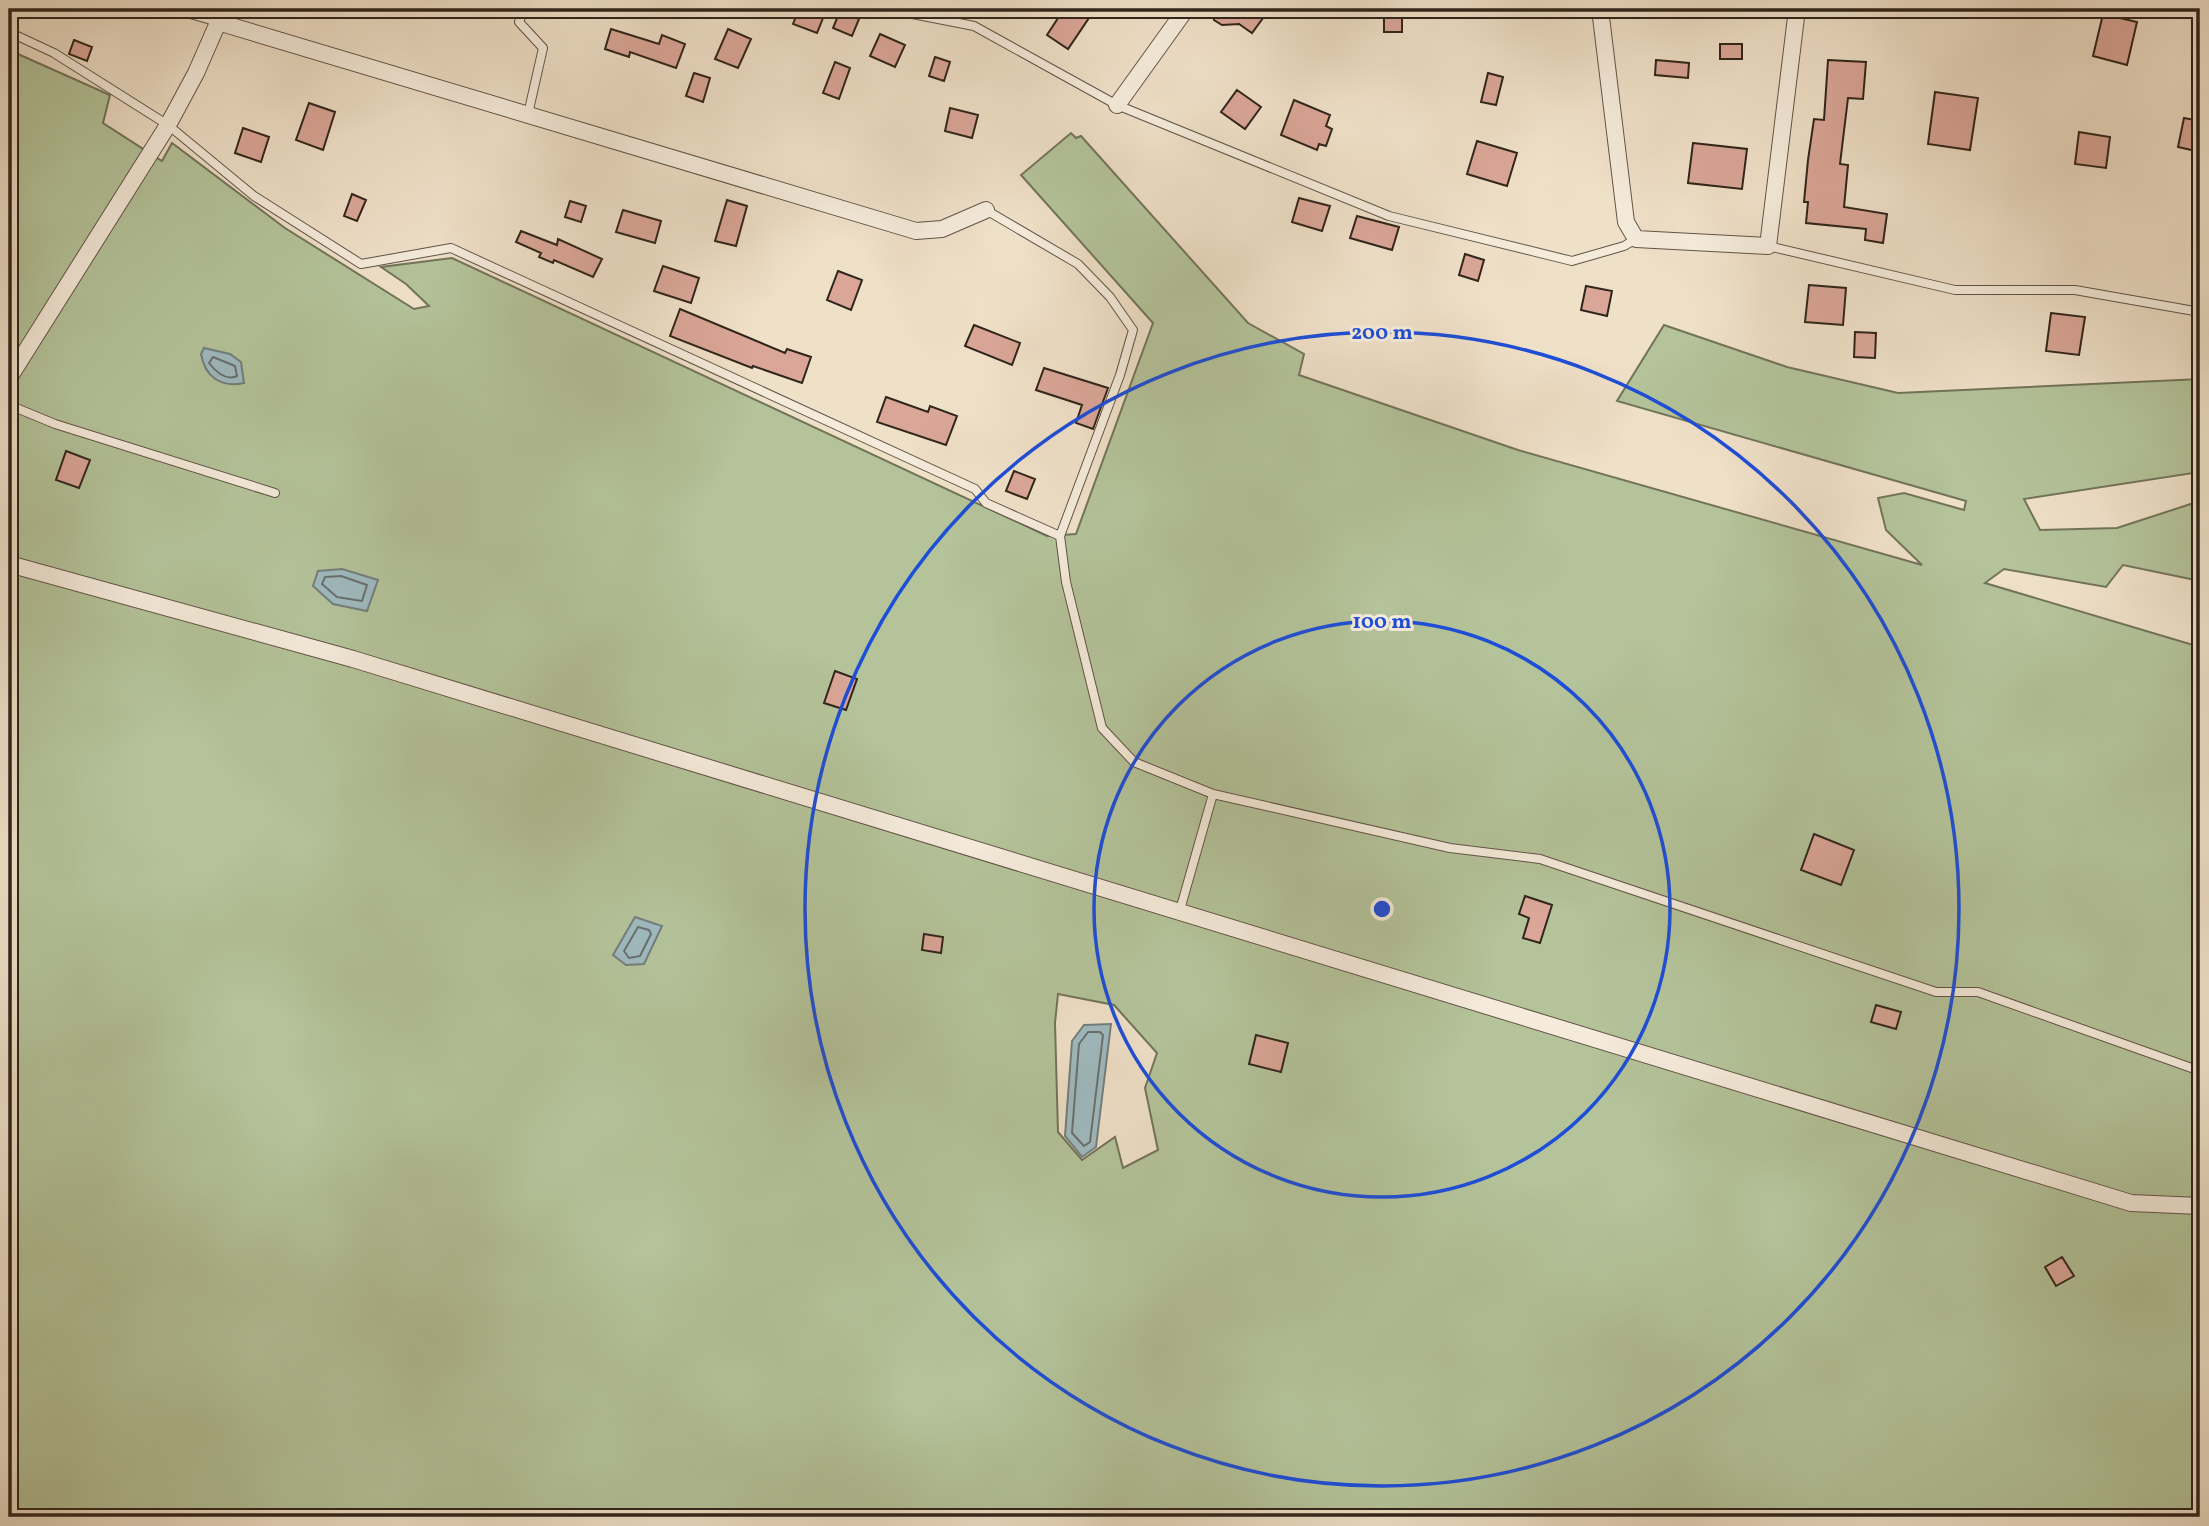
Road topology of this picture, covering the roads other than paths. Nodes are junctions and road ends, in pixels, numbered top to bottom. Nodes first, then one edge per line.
1 (173, 9) edge
2 (524, 9) edge
3 (887, 9) edge
4 (1186, 9) edge
5 (1600, 9) edge
6 (1797, 9) edge
7 (221, 15) edge
8 (9, 32) edge
9 (1117, 105) junction
10 (528, 114) junction
11 (168, 125) junction
12 (986, 210) joint
13 (1636, 239) junction
14 (1768, 246) junction
15 (2200, 312) edge
16 (9, 378) edge
17 (9, 405) edge
18 (275, 493) dead end
19 (1060, 536) junction
20 (9, 564) edge
21 (1213, 794) junction
22 (1180, 910) junction
23 (2200, 1071) edge
24 (2200, 1206) edge

1 - 7 lane
2 - 10 lane
3 - 9 lane
4 - 9 street
5 - 13 street
6 - 14 street
7 - 10 street
7 - 11 street
8 - 11 lane
9 - 13 lane
10 - 12 street
11 - 16 street
11 - 19 lane
12 - 19 lane
13 - 14 street
14 - 15 lane
17 - 18 lane
19 - 21 lane
20 - 22 street
21 - 22 lane
21 - 23 lane
22 - 24 street

